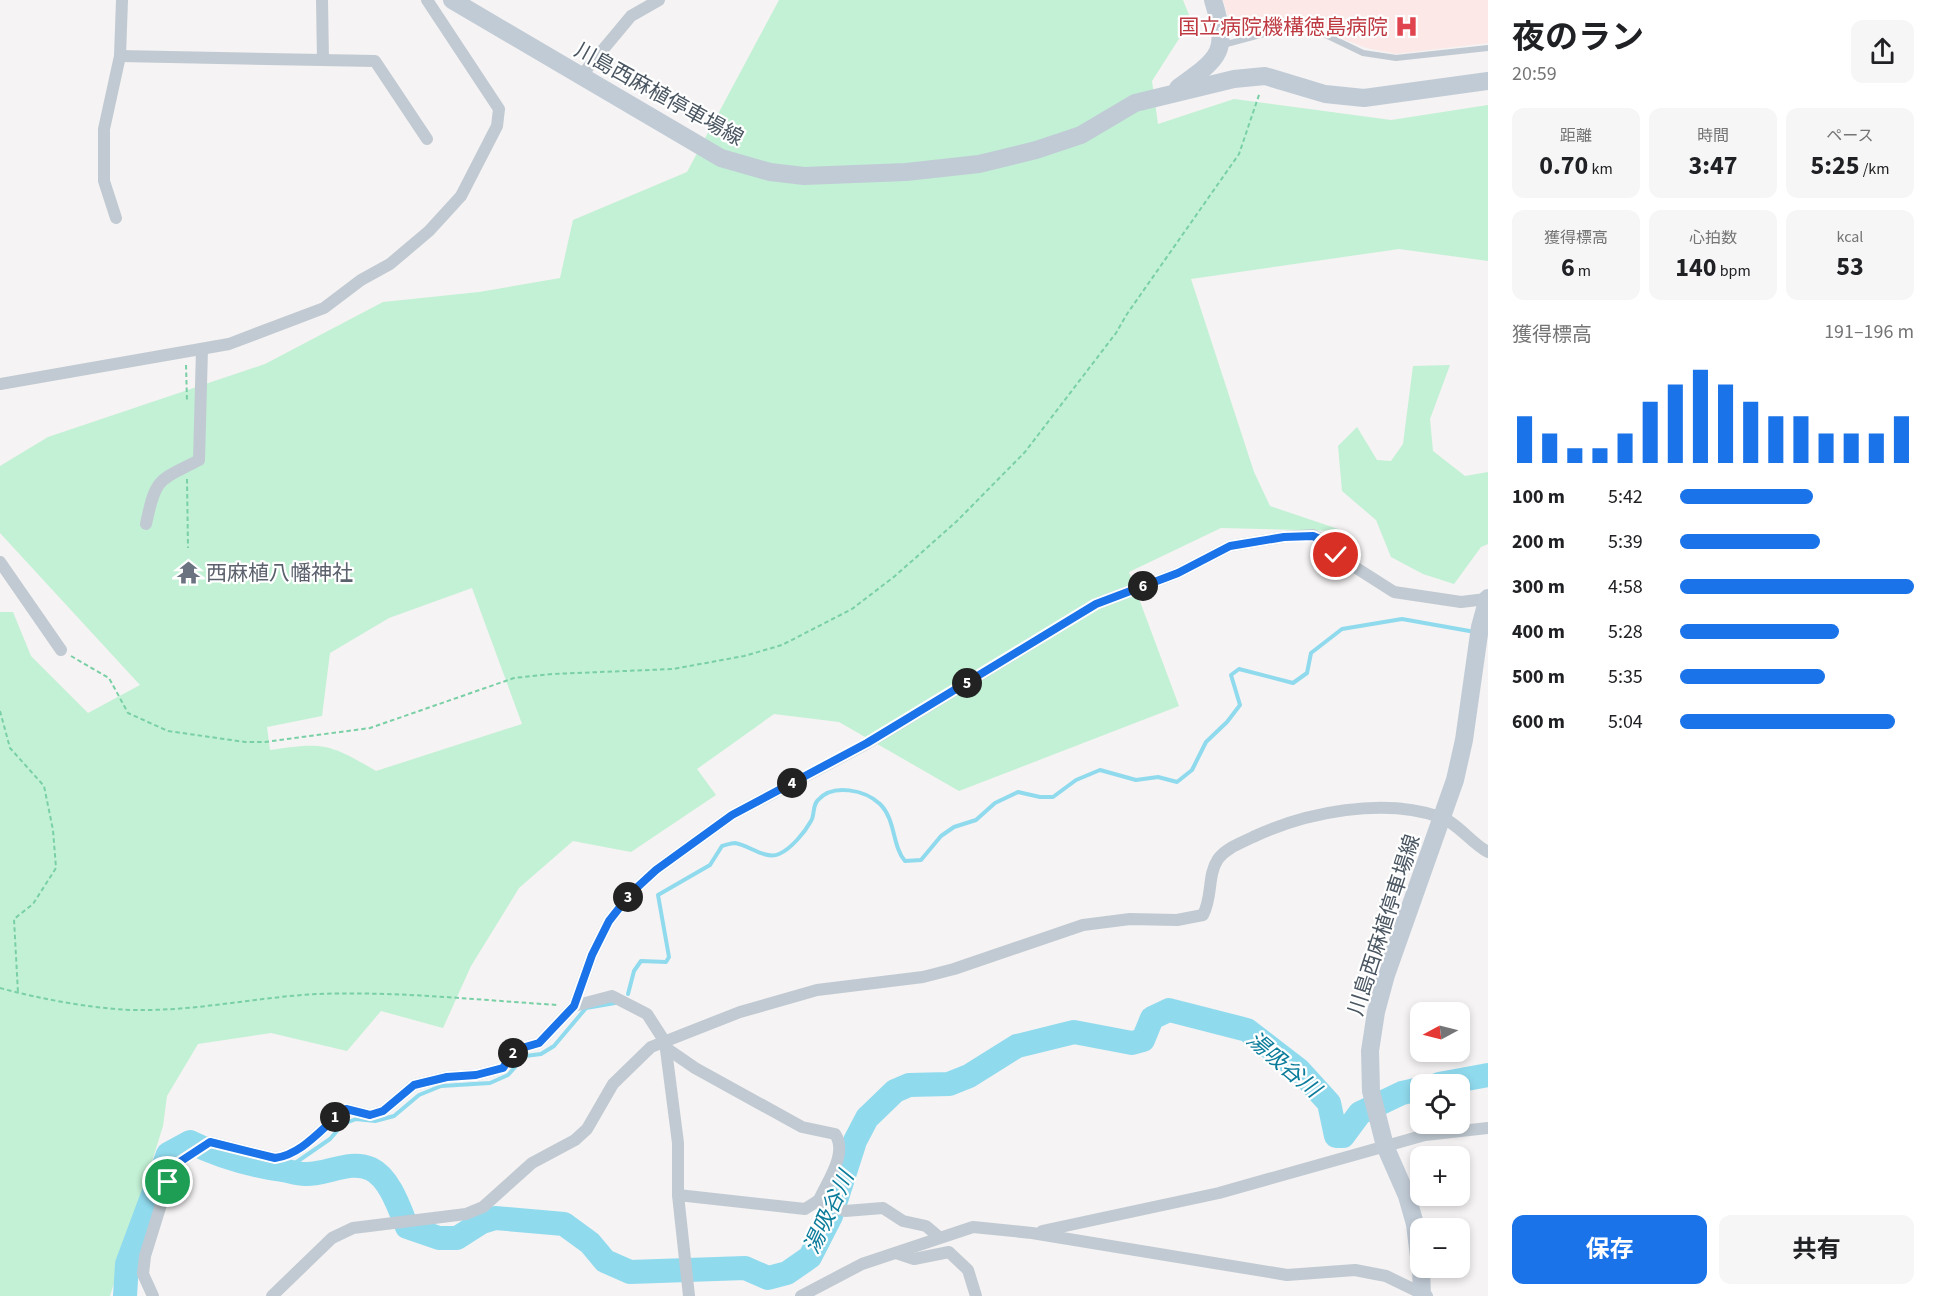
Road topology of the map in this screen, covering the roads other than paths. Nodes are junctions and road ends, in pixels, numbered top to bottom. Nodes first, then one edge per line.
1 (122, 0) edge
2 (322, 0) edge
3 (428, 0) edge
4 (452, 0) edge
5 (659, 0) edge
6 (1213, 0) edge
7 (1222, 45) junction
8 (1488, 48) edge
9 (120, 56) junction
10 (323, 60) junction
11 (581, 76) junction
12 (1488, 81) edge
13 (1172, 92) junction
14 (427, 139) dead end
15 (116, 218) dead end
16 (202, 349) junction
17 (0, 384) edge
18 (146, 524) dead end
19 (0, 562) edge
20 (1487, 598) edge
21 (61, 650) road end
22 (1443, 818) junction
23 (1488, 852) edge
24 (574, 1006) junction
25 (665, 1046) junction
26 (1488, 1128) edge
27 (1385, 1146) junction
28 (678, 1195) junction
29 (823, 1201) junction
30 (1413, 1218) edge
31 (1032, 1233) junction
32 (939, 1237) junction
33 (896, 1253) junction
34 (1422, 1278) edge
35 (1424, 1295) edge
36 (153, 1296) edge
37 (272, 1296) edge
38 (689, 1296) edge
39 (801, 1296) edge
40 (976, 1296) edge

1 - 9 street
2 - 10 street
3 - 16 street
4 - 11 main road, 川島西麻植停車場線
5 - 11 street
6 - 7 main road
7 - 8 lane
7 - 13 main road
9 - 10 street
9 - 15 street
10 - 14 street
11 - 13 main road, 川島西麻植停車場線
12 - 13 main road, 川島西麻植停車場線
16 - 17 street
16 - 18 street
19 - 21 street
20 - 22 main road, 川島西麻植停車場線
20 - 24 street
22 - 23 street
22 - 25 street
22 - 27 main road, 川島西麻植停車場線
24 - 25 street
24 - 36 street
25 - 28 street
25 - 29 street
25 - 37 street
26 - 27 street
27 - 30 main road, 川島西麻植停車場線
27 - 31 street
28 - 29 street
28 - 38 street
29 - 32 street
31 - 32 street
31 - 35 street
32 - 33 street
33 - 39 street
33 - 40 street
34 - 35 main road, 川島西麻植停車場線

